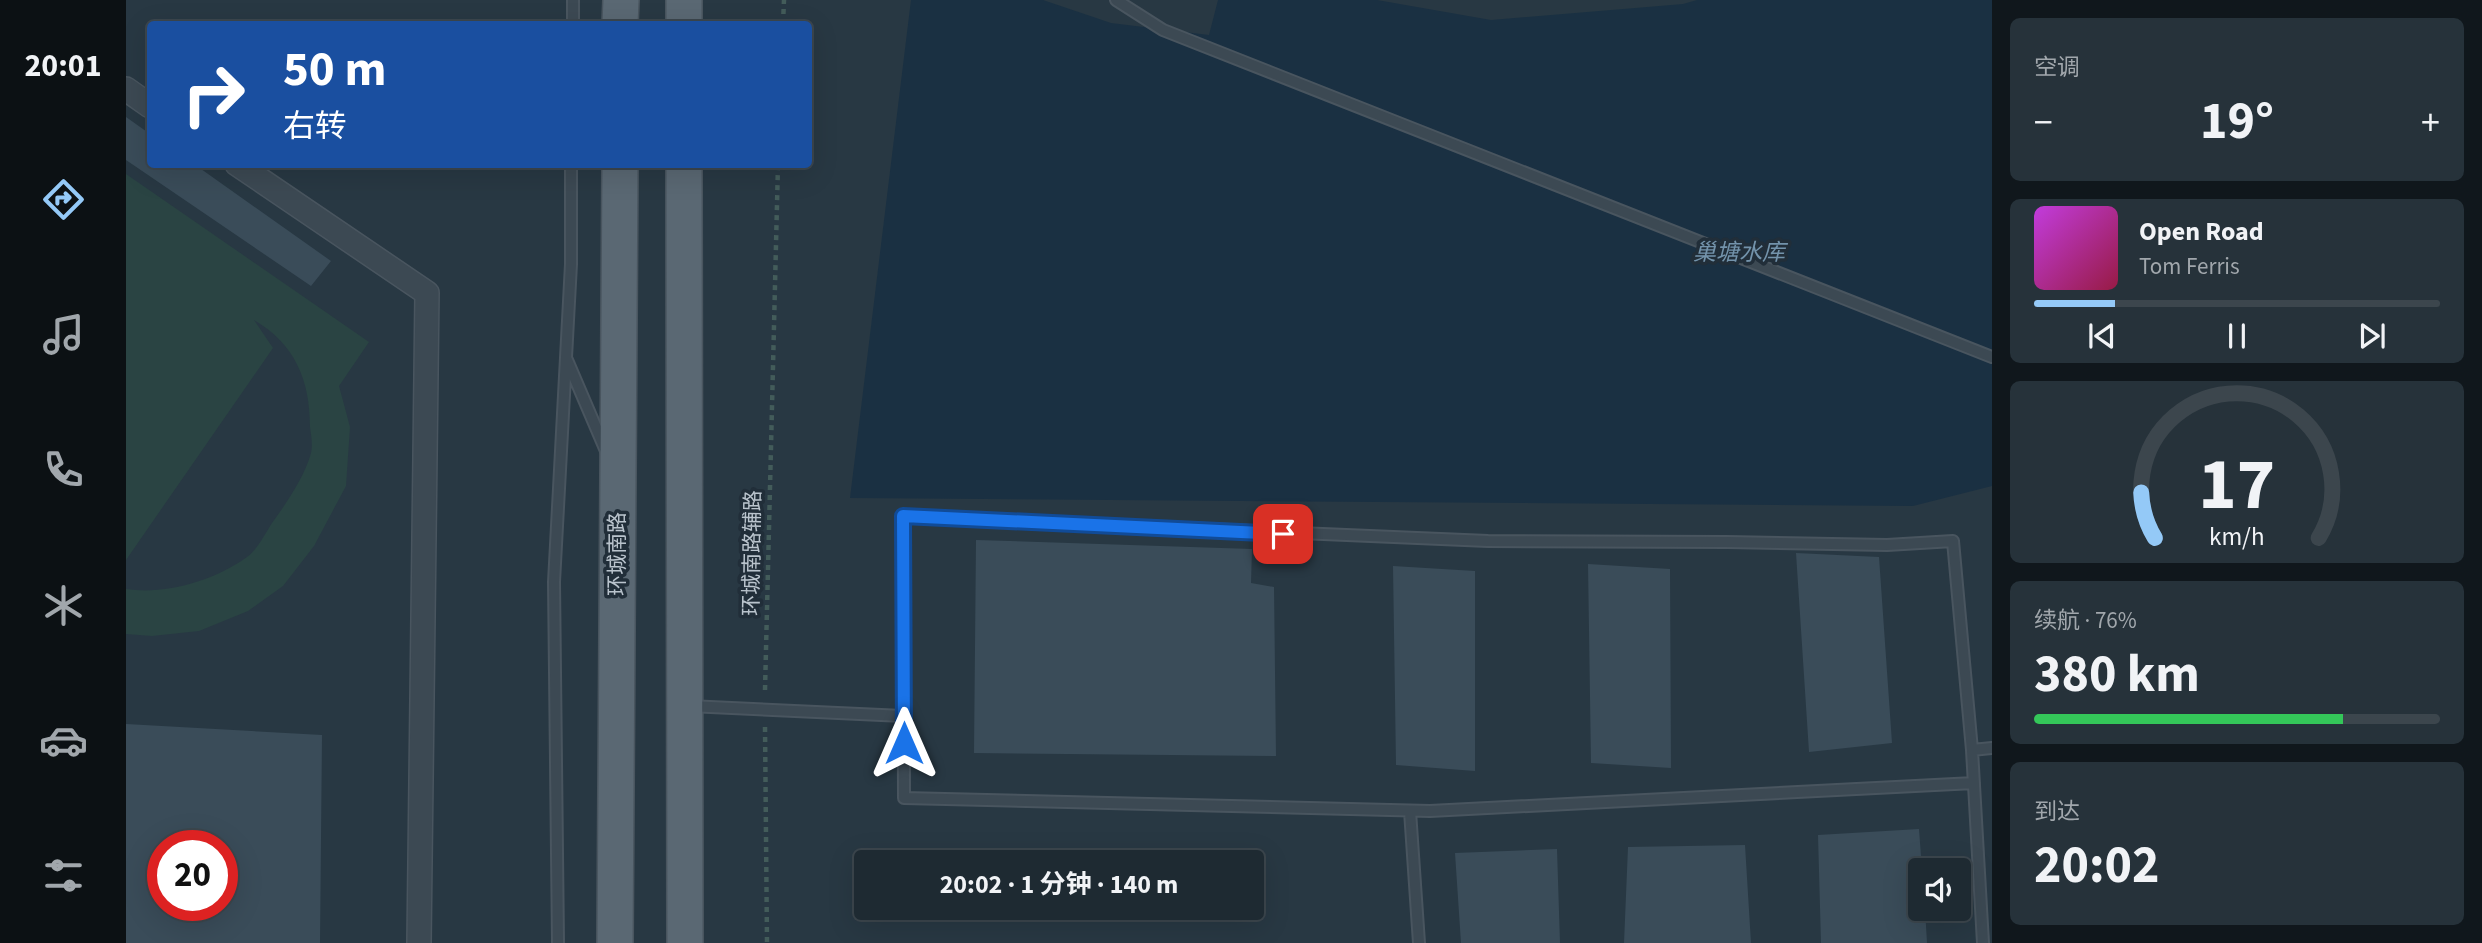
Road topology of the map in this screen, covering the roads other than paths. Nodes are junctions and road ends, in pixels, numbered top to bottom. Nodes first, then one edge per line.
1 (573, 0) edge
2 (621, 0) edge
3 (684, 0) edge
4 (1116, 0) edge
5 (573, 21) edge
6 (621, 21) edge
7 (684, 21) edge
8 (126, 89) edge
9 (147, 104) edge
10 (243, 168) edge
11 (571, 168) edge
12 (620, 168) edge
13 (684, 168) edge
14 (566, 357) junction
15 (1992, 357) edge
16 (618, 478) junction
17 (685, 705) junction
18 (904, 716) junction
19 (1992, 748) edge
20 (1972, 750) junction
21 (1974, 783) junction
22 (1410, 811) junction
23 (419, 943) edge
24 (558, 943) edge
25 (615, 943) edge
26 (685, 943) edge
27 (1419, 943) edge
28 (1983, 943) edge

1 - 5 lane
2 - 6 main road
3 - 7 main road
4 - 15 lane
8 - 9 street
10 - 23 street
11 - 14 lane
12 - 16 main road, 环城南路
13 - 17 main road
14 - 16 lane
14 - 24 lane
16 - 25 main road, 环城南路
17 - 18 lane
17 - 26 main road
18 - 20 lane
18 - 22 lane
19 - 20 lane
20 - 21 lane
21 - 22 lane
21 - 28 lane
22 - 27 lane

